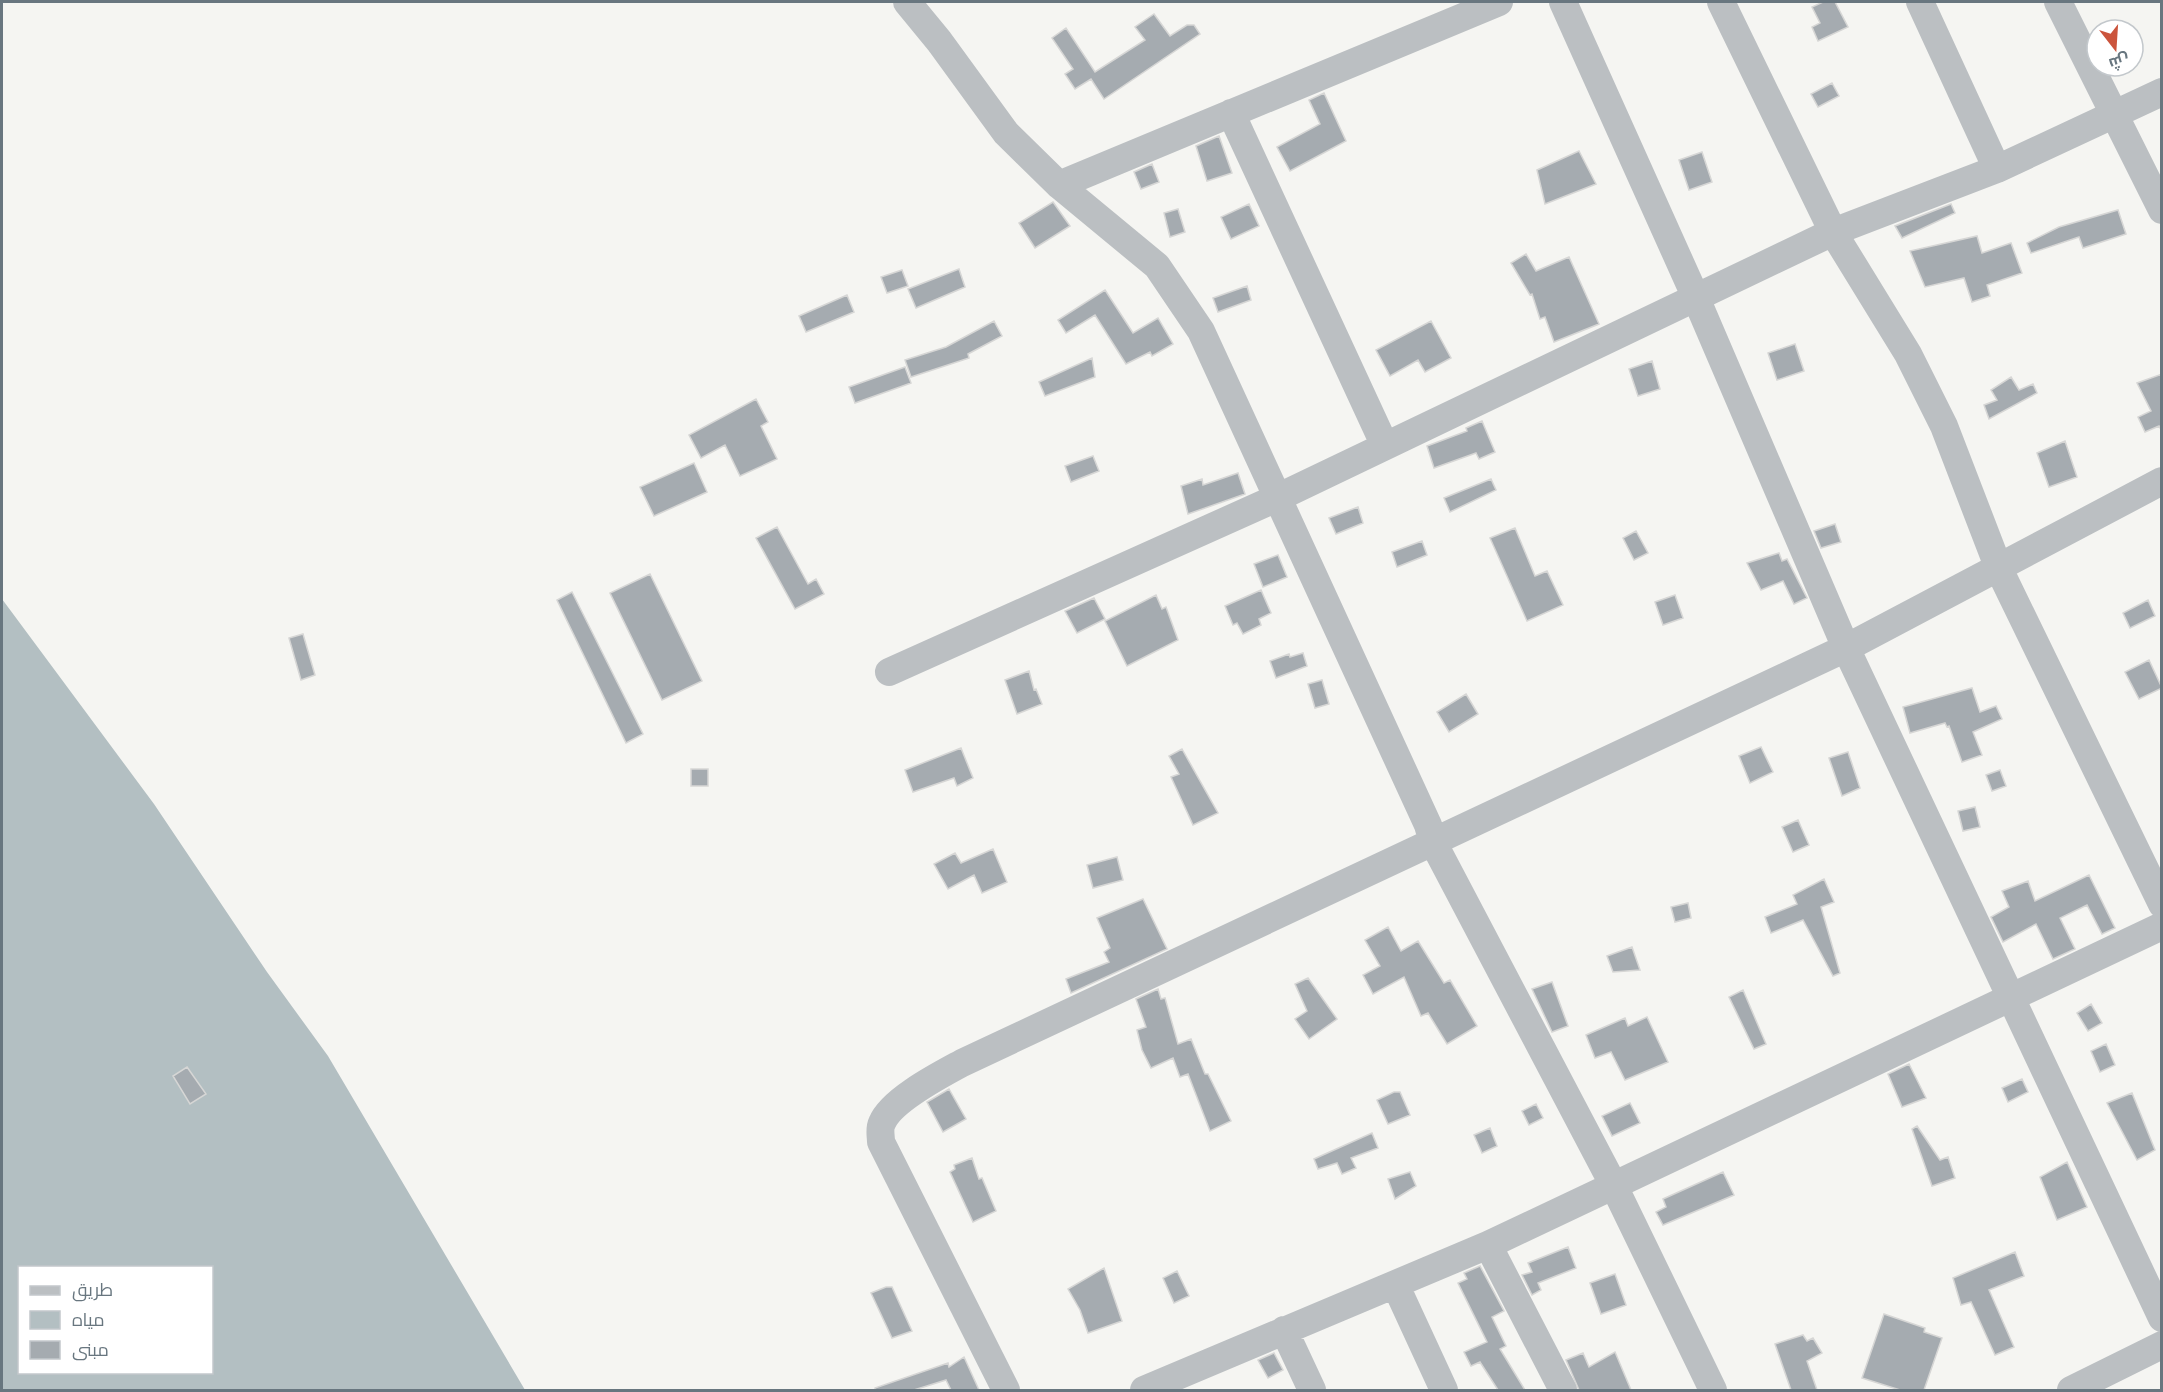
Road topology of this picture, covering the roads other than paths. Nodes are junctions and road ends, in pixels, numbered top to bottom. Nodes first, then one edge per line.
1 (907, 2) edge
2 (1499, 2) edge
3 (1563, 2) edge
4 (1721, 2) edge
5 (1920, 2) edge
6 (2058, 2) edge
7 (2162, 92) edge
8 (1231, 113) junction
9 (2114, 114) junction
10 (1997, 169) junction
11 (1059, 185) junction
12 (2162, 210) edge
13 (1833, 232) junction
14 (1696, 298) junction
15 (1385, 446) junction
16 (2162, 481) edge
17 (1279, 497) junction
18 (1999, 569) junction
19 (1846, 648) junction
20 (889, 672) dead end
21 (1433, 842) junction
22 (2162, 904) edge
23 (2162, 926) edge
24 (2009, 998) junction
25 (1614, 1186) junction
26 (1488, 1245) junction
27 (1396, 1286) junction
28 (2162, 1318) edge
29 (1284, 1330) junction
30 (2162, 1345) edge
31 (1174, 1384) edge
32 (1006, 1390) edge
33 (1144, 1390) edge
34 (1312, 1390) edge
35 (1444, 1390) edge
36 (1563, 1390) edge
37 (1713, 1390) edge
38 (2071, 1390) edge

1 - 11 street
2 - 8 street
3 - 14 street
4 - 13 street
5 - 10 street
6 - 9 street
7 - 9 street
8 - 11 street
8 - 15 street
9 - 10 street
9 - 12 street
10 - 13 street
11 - 17 street
13 - 14 street
13 - 18 street
14 - 15 street
14 - 19 street
15 - 17 street
16 - 18 street
17 - 20 street
17 - 21 street
18 - 19 street
18 - 22 street
19 - 21 street
19 - 24 street
21 - 25 street
21 - 32 street
23 - 24 street
24 - 25 street
24 - 28 street
25 - 26 street
25 - 37 street
26 - 27 street
26 - 36 street
27 - 29 street
27 - 35 street
29 - 31 street
29 - 34 street
30 - 38 street
31 - 33 street

